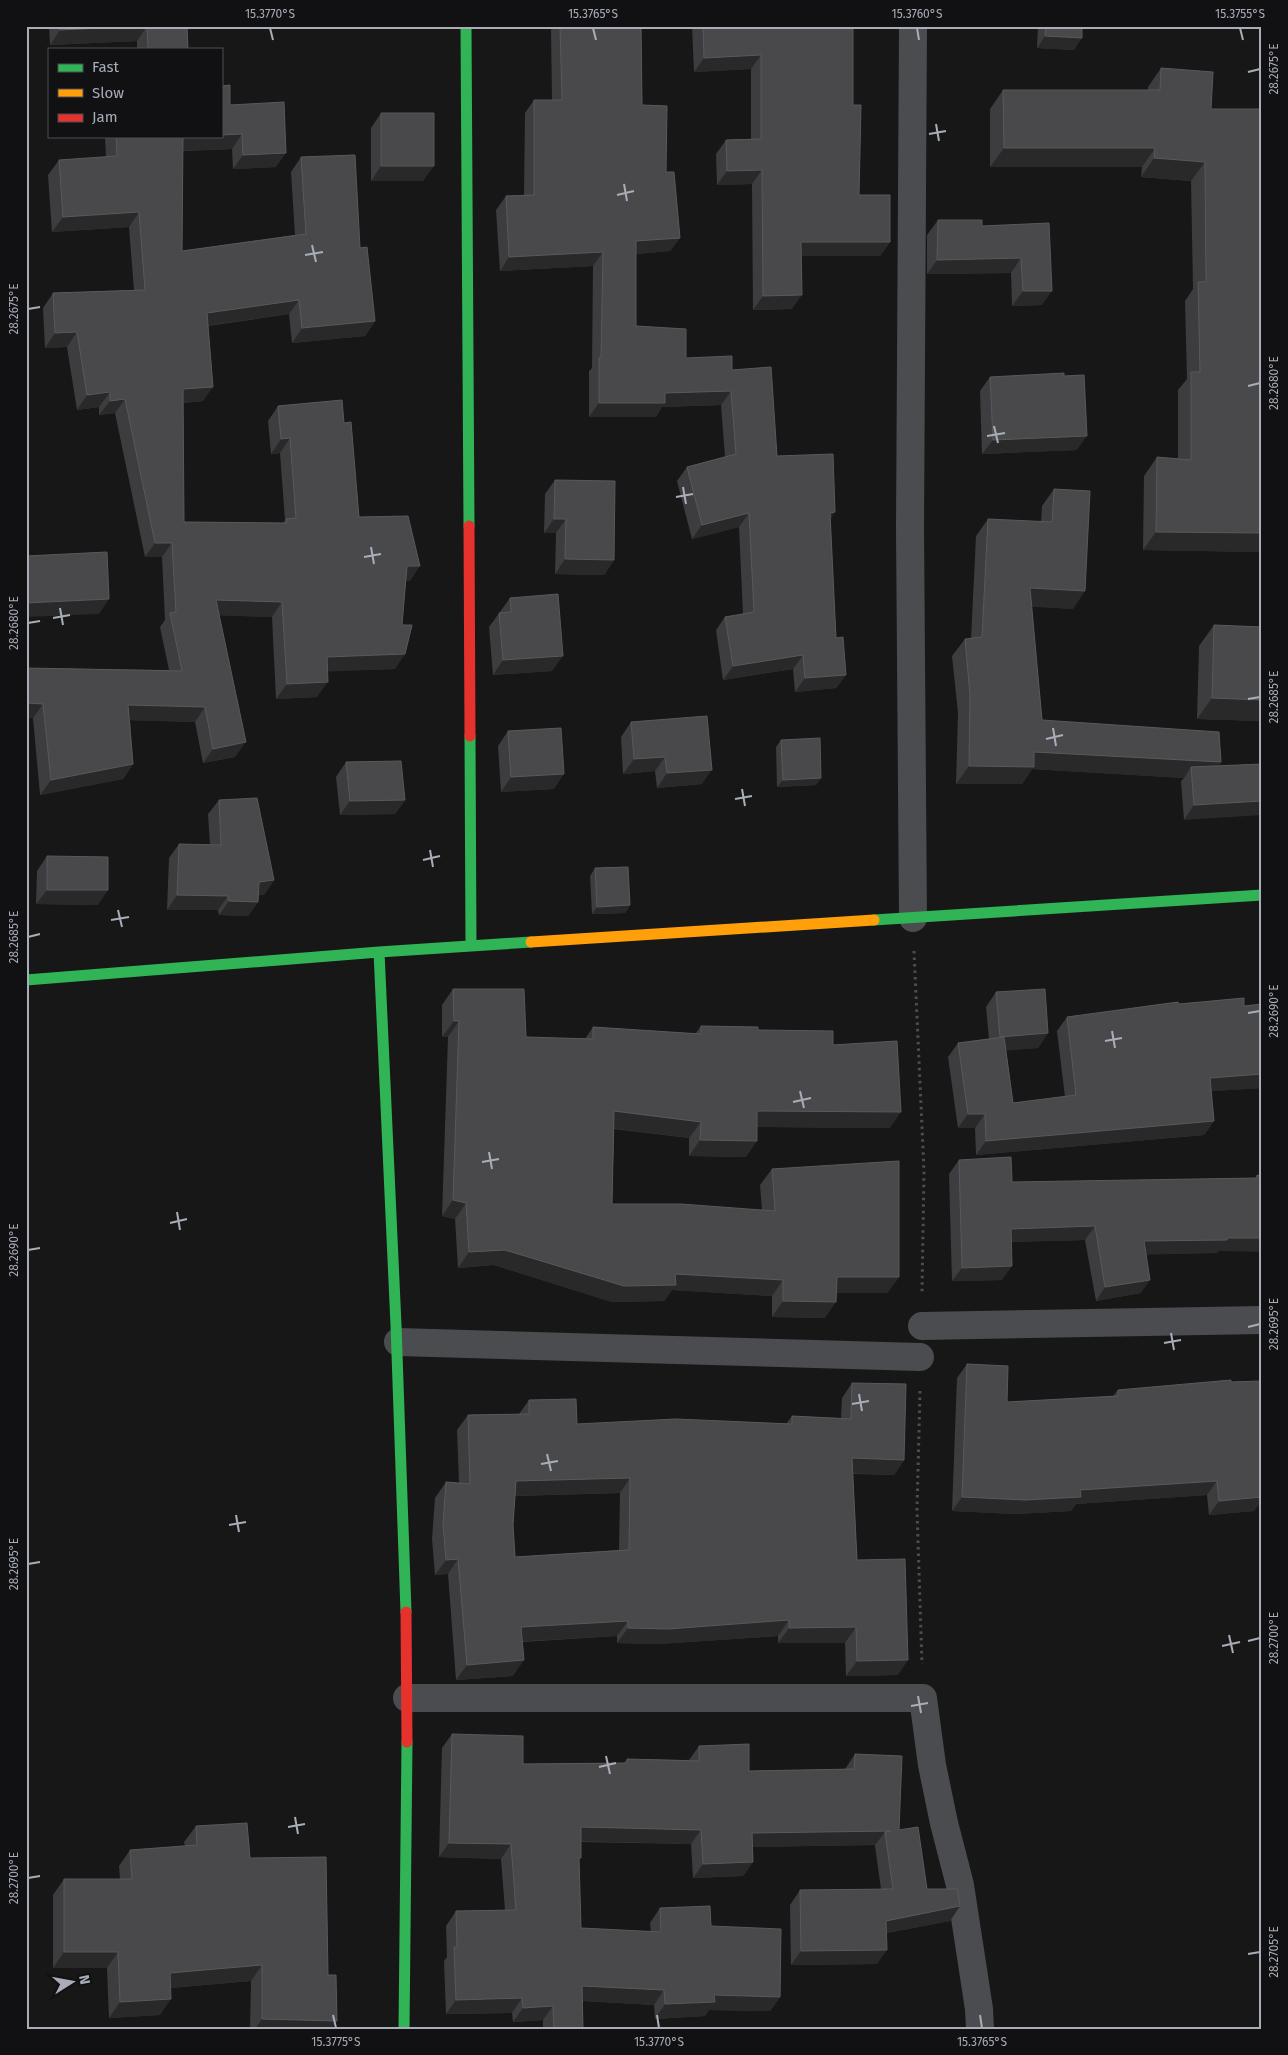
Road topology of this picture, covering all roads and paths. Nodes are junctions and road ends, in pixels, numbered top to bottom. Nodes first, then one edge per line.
1 (466, 26) edge
2 (913, 26) edge
3 (1262, 895) edge
4 (913, 918) junction
5 (471, 946) junction
6 (379, 952) junction
7 (26, 980) edge
8 (1262, 1320) edge
9 (922, 1326) dead end
10 (398, 1342) junction
11 (920, 1357) dead end
12 (407, 1698) junction
13 (404, 2029) edge
14 (980, 2029) edge

1 - 5 street
2 - 4 street
3 - 4 street
4 - 5 street
5 - 6 street
6 - 7 street
6 - 10 street
8 - 9 street
10 - 11 street
10 - 12 street
12 - 13 street
12 - 14 street

